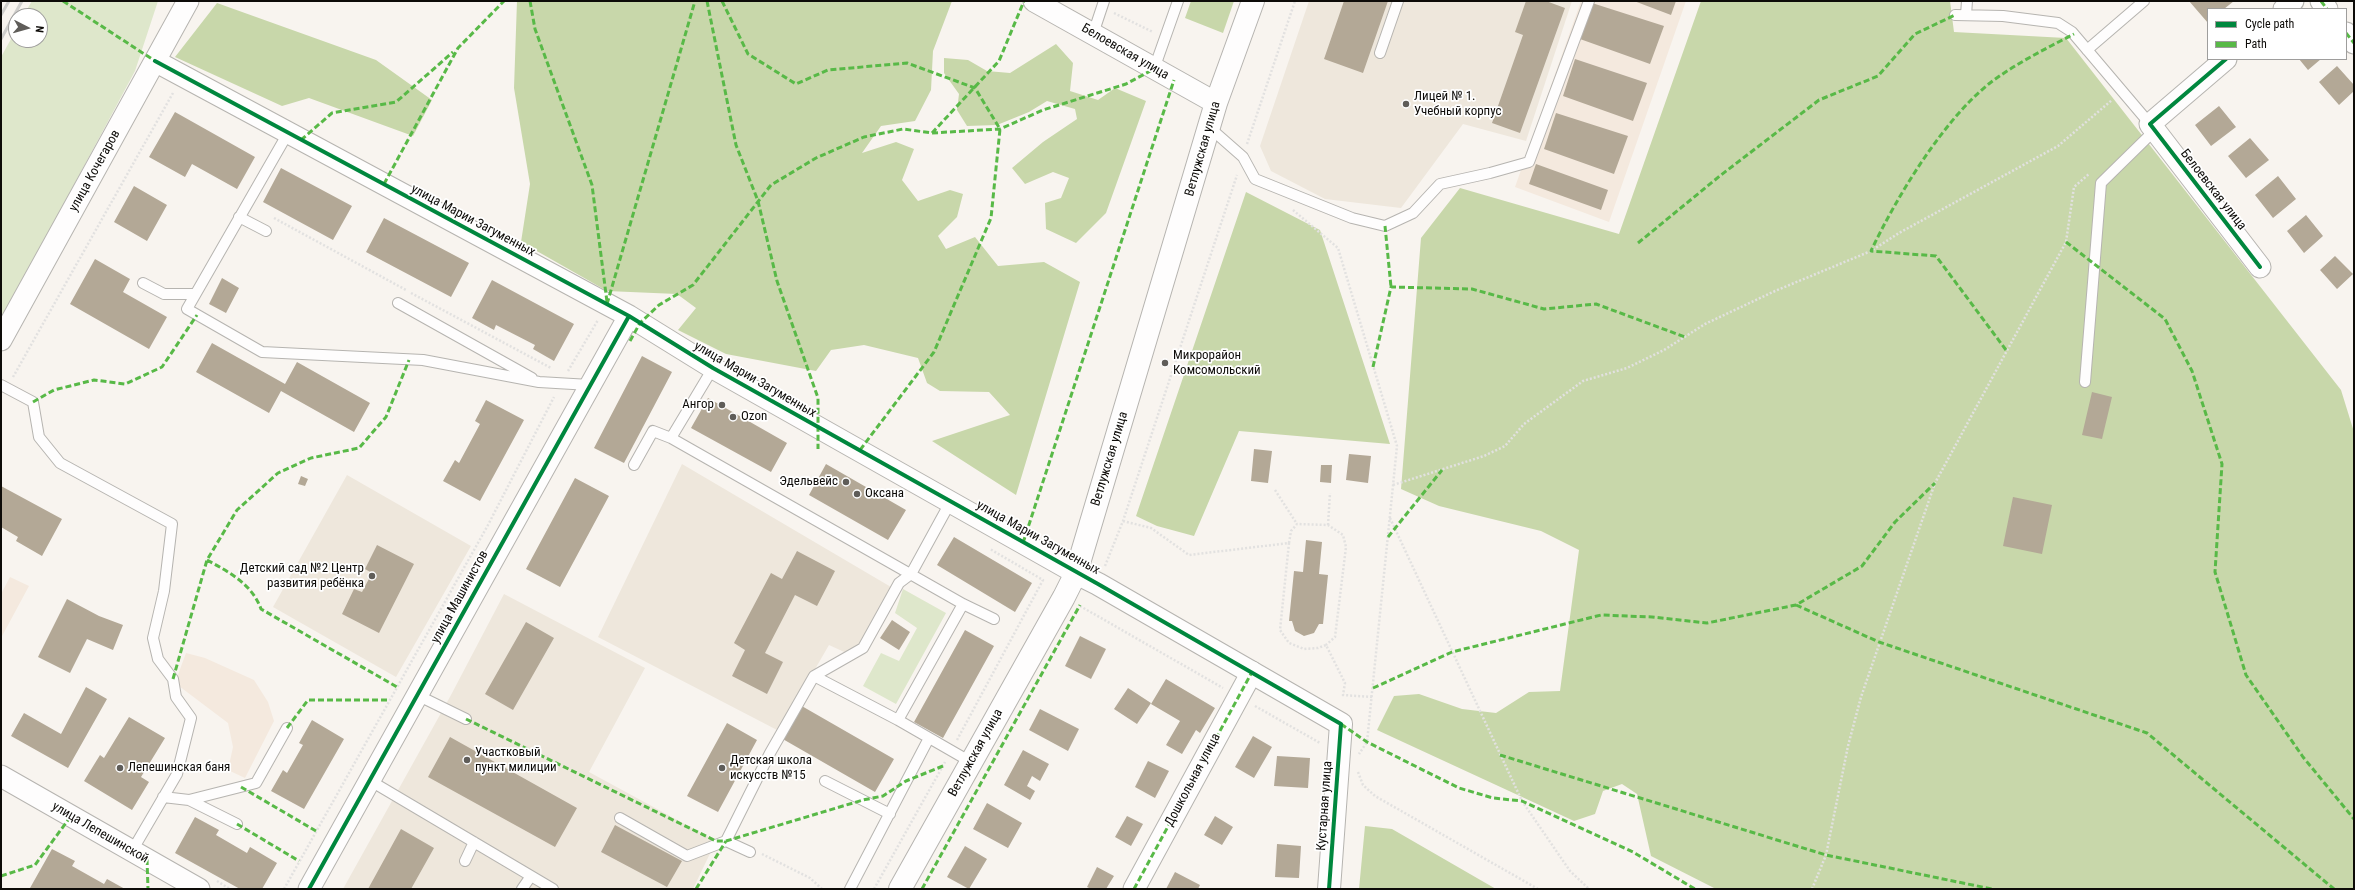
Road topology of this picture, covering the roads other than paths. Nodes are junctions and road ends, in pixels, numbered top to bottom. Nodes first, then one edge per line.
1 (188, 1) edge
2 (1034, 1) edge
3 (1178, 1) edge
4 (1252, 1) edge
5 (1398, 1) edge
6 (1589, 1) edge
7 (1967, 1) edge
8 (2144, 1) edge
9 (2293, 1) edge
10 (1103, 4) edge
11 (2285, 8) edge
12 (1955, 15) dead end
13 (1966, 15) junction
14 (1093, 34) junction
15 (2347, 34) edge
16 (2354, 43) edge
17 (2087, 50) junction
18 (1380, 53) dead end
19 (2225, 60) edge
20 (1154, 69) junction
21 (150, 70) junction
22 (1216, 102) junction
23 (2150, 124) junction
24 (1210, 128) junction
25 (288, 132) junction
26 (240, 217) junction
27 (266, 231) dead end
28 (2260, 267) dead end
29 (143, 283) dead end
30 (195, 294) junction
31 (398, 304) dead end
32 (628, 316) junction
33 (1, 340) edge
34 (713, 368) junction
35 (539, 382) junction
36 (2085, 382) dead end
37 (590, 385) junction
38 (4, 386) edge
39 (671, 438) junction
40 (634, 465) dead end
41 (951, 501) junction
42 (1076, 573) junction
43 (911, 574) junction
44 (963, 604) junction
45 (994, 619) dead end
46 (1252, 672) junction
47 (814, 676) junction
48 (417, 695) junction
49 (466, 719) dead end
50 (898, 720) junction
51 (1341, 724) joint
52 (287, 728) dead end
53 (930, 738) junction
54 (971, 762) junction
55 (1, 776) edge
56 (369, 780) junction
57 (825, 781) dead end
58 (163, 797) junction
59 (189, 800) junction
60 (890, 814) junction
61 (620, 818) dead end
62 (237, 824) dead end
63 (726, 841) junction
64 (474, 842) junction
65 (132, 851) junction
66 (750, 852) dead end
67 (465, 861) dead end
68 (531, 876) junction
69 (549, 888) edge
70 (199, 889) edge
71 (309, 889) edge
72 (522, 889) edge
73 (850, 889) edge
74 (900, 889) edge
75 (1134, 889) edge
76 (1329, 889) edge

1 - 21 street, улица Кочегаров
2 - 14 street, Белоевская улица
3 - 20 lane
4 - 22 main road, Ветлужская улица
5 - 18 lane
6 - 24 lane
7 - 13 lane
8 - 17 lane
9 - 11 street
10 - 14 lane
12 - 13 lane
13 - 17 lane
14 - 20 street, Белоевская улица
15 - 16 street
17 - 23 lane
19 - 23 street
20 - 22 street, Белоевская улица
21 - 25 street, улица Марии Загуменных
21 - 33 street, улица Кочегаров
22 - 24 main road, Ветлужская улица
23 - 28 street, Белоевская улица
23 - 36 lane
24 - 42 main road, Ветлужская улица
25 - 26 lane
25 - 32 street, улица Марии Загуменных
26 - 27 lane
26 - 30 lane
29 - 30 lane
30 - 35 lane
31 - 35 lane
32 - 34 street, улица Марии Загуменных
32 - 37 street, улица Машинистов
34 - 39 lane
34 - 41 street, улица Марии Загуменных
35 - 37 lane
37 - 48 street, улица Машинистов
38 - 58 lane
39 - 40 lane
39 - 43 lane
41 - 42 street, улица Марии Загуменных
41 - 43 lane
42 - 46 main road, улица Марии Загуменных
42 - 54 main road, Ветлужская улица
43 - 44 lane
43 - 47 lane
44 - 45 lane
44 - 50 lane
46 - 51 main road, улица Марии Загуменных
46 - 75 street, Дошкольная улица
47 - 50 lane
47 - 63 lane
48 - 49 lane
48 - 56 street, улица Машинистов
50 - 53 lane
51 - 76 main road, Кустарная улица
52 - 59 lane
53 - 54 lane
53 - 60 lane
54 - 74 main road, Ветлужская улица
55 - 65 street, улица Лепешинской
56 - 64 lane
56 - 71 street, улица Машинистов
57 - 60 lane
58 - 59 lane
58 - 65 lane
59 - 62 lane
60 - 73 lane
61 - 63 lane
63 - 66 lane
64 - 67 lane
64 - 68 lane
65 - 70 street, улица Лепешинской
68 - 69 lane
68 - 72 lane

